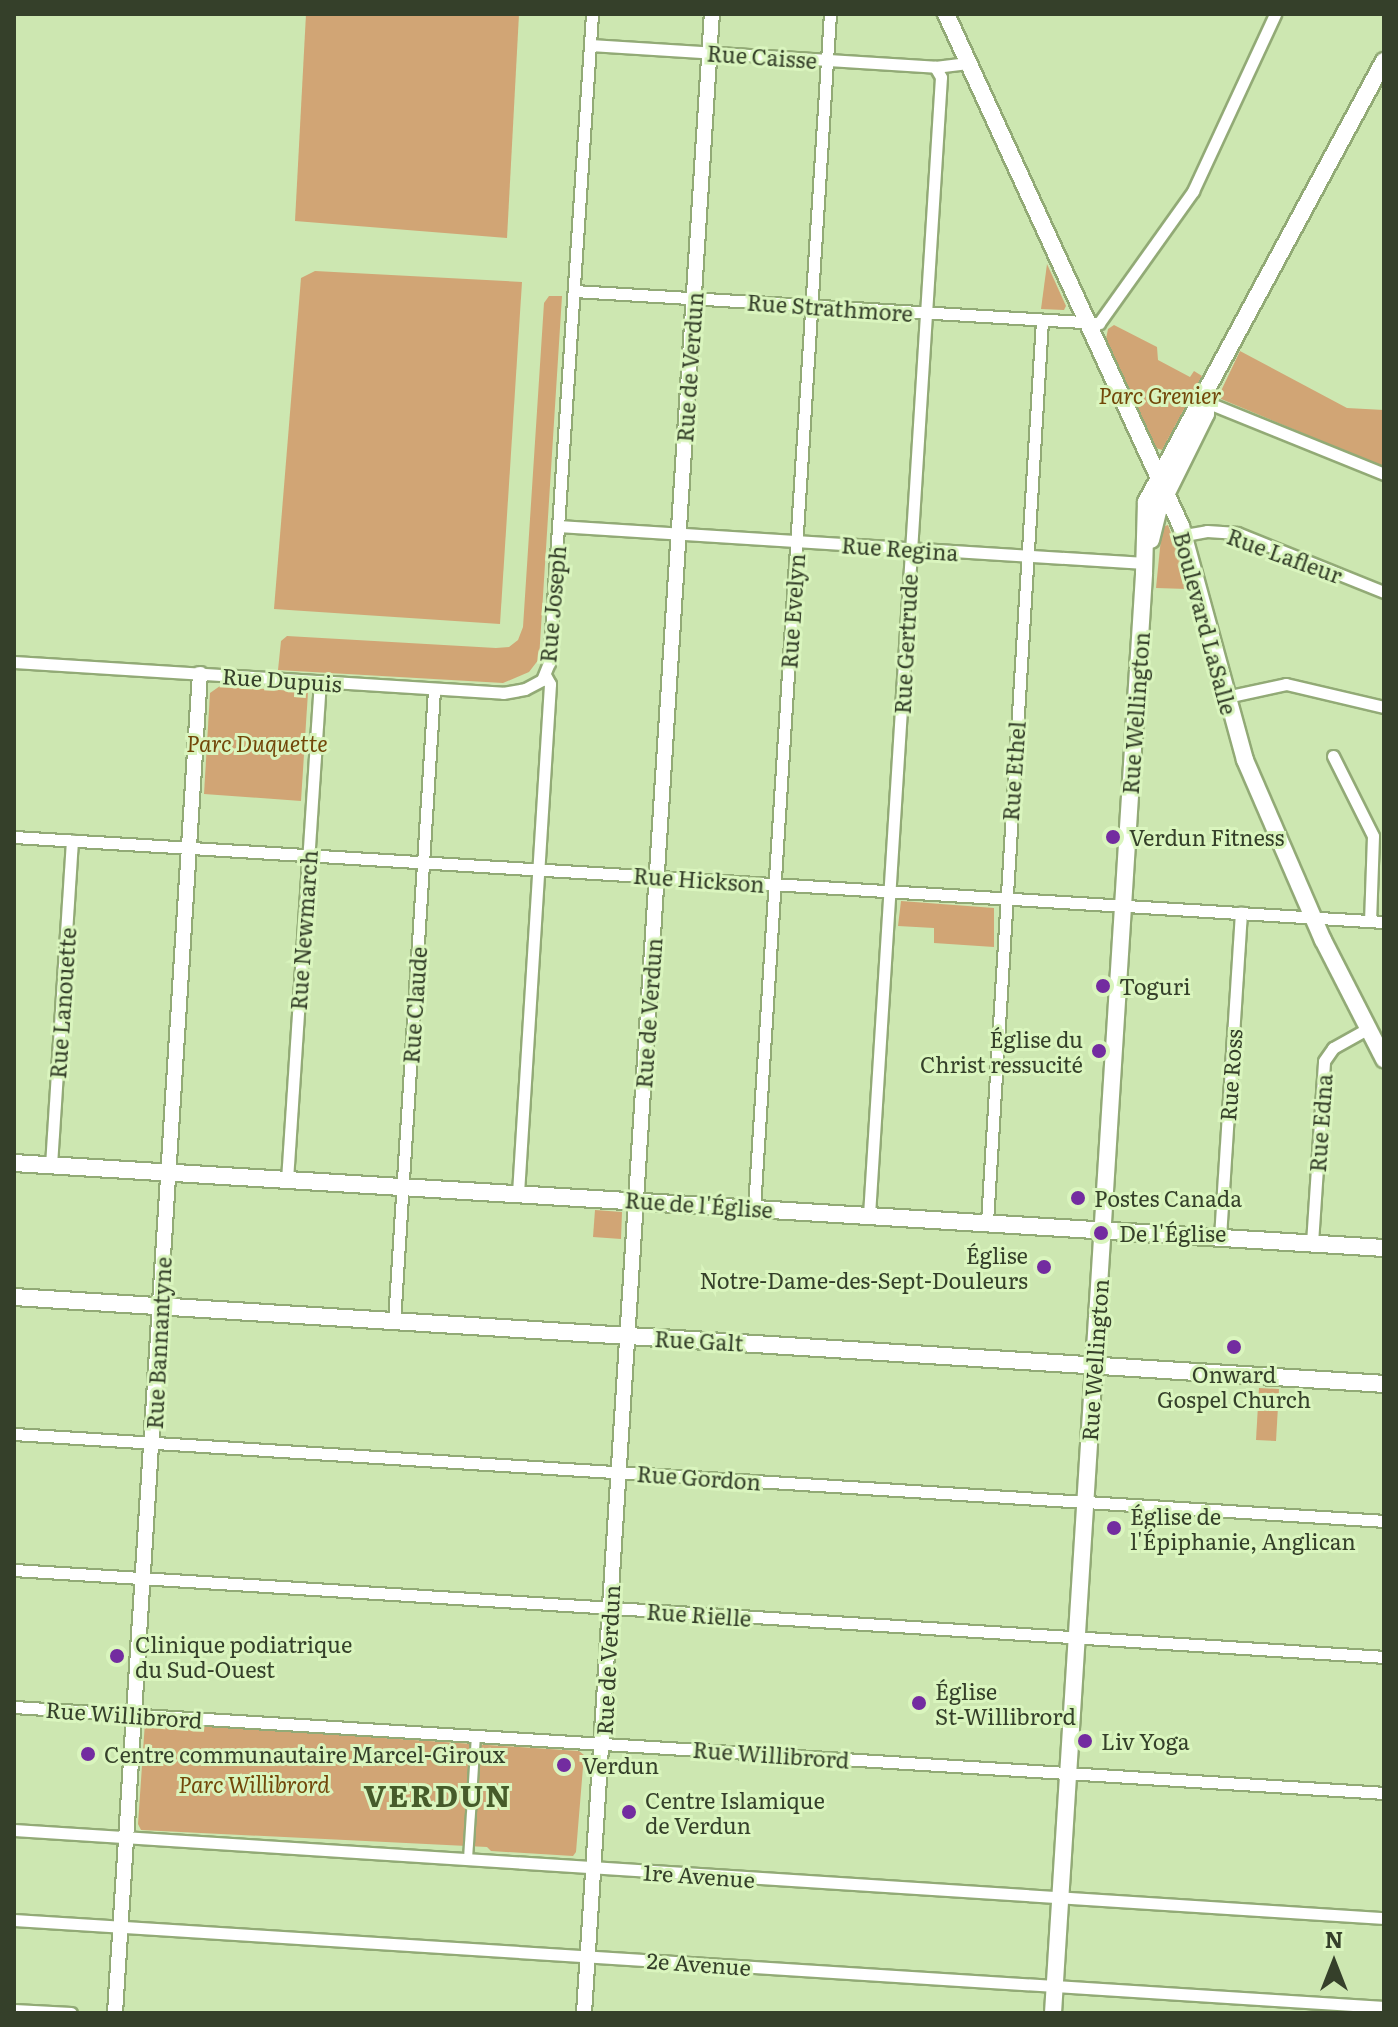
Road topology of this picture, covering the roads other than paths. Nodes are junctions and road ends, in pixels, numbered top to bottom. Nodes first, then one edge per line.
1 (592, 14) edge
2 (712, 14) edge
3 (830, 14) edge
4 (946, 14) edge
5 (1275, 14) edge
6 (590, 45) junction
7 (709, 52) junction
8 (827, 60) junction
9 (1384, 61) edge
10 (968, 63) junction
11 (938, 70) junction
12 (574, 291) junction
13 (693, 299) junction
14 (811, 306) junction
15 (925, 313) junction
16 (1042, 320) junction
17 (1087, 323) junction
18 (1204, 399) junction
19 (1384, 474) edge
20 (1158, 477) junction
21 (1166, 494) junction
22 (558, 526) junction
23 (678, 535) junction
24 (1185, 535) junction
25 (796, 541) junction
26 (911, 548) junction
27 (1027, 556) junction
28 (1145, 563) junction
29 (1384, 592) edge
30 (14, 662) edge
31 (200, 674) junction
32 (545, 675) junction
33 (320, 681) junction
34 (434, 689) junction
35 (1226, 697) junction
36 (1384, 707) edge
37 (1333, 756) dead end
38 (14, 837) edge
39 (72, 841) junction
40 (189, 848) junction
41 (308, 855) junction
42 (423, 862) junction
43 (539, 870) junction
44 (656, 877) junction
45 (775, 884) junction
46 (890, 891) junction
47 (1006, 899) junction
48 (1123, 906) junction
49 (1241, 913) junction
50 (1313, 918) junction
51 (1370, 921) junction
52 (1384, 922) edge
53 (1369, 1028) junction
54 (1384, 1059) edge
55 (14, 1163) edge
56 (51, 1165) junction
57 (169, 1173) junction
58 (287, 1180) junction
59 (402, 1187) junction
60 (518, 1193) junction
61 (637, 1200) junction
62 (754, 1208) junction
63 (869, 1215) junction
64 (987, 1222) junction
65 (1103, 1230) junction
66 (1220, 1237) junction
67 (1312, 1243) junction
68 (1384, 1248) edge
69 (14, 1297) edge
70 (160, 1307) junction
71 (394, 1322) junction
72 (628, 1336) junction
73 (1094, 1364) junction
74 (1384, 1384) edge
75 (14, 1434) edge
76 (152, 1443) junction
77 (619, 1472) junction
78 (1085, 1502) junction
79 (1384, 1521) edge
80 (14, 1570) edge
81 (144, 1578) junction
82 (610, 1608) junction
83 (1077, 1638) junction
84 (1384, 1657) edge
85 (14, 1707) edge
86 (134, 1714) junction
87 (476, 1736) junction
88 (602, 1744) junction
89 (1068, 1773) junction
90 (1384, 1793) edge
91 (14, 1830) edge
92 (126, 1837) junction
93 (468, 1859) junction
94 (595, 1868) junction
95 (1060, 1898) junction
96 (1384, 1918) edge
97 (14, 1920) edge
98 (121, 1927) junction
99 (589, 1956) junction
100 (1055, 1986) junction
101 (1384, 2007) edge
102 (14, 2010) edge
103 (71, 2013) edge
104 (115, 2013) edge
105 (584, 2013) edge
106 (1053, 2013) edge

1 - 6 street, Rue Joseph
2 - 7 street, Rue de Verdun
3 - 8 street, Rue Evelyn
4 - 10 main road, Boulevard LaSalle
5 - 17 street
6 - 7 street, Rue Caisse
6 - 12 street, Rue Joseph
7 - 8 street, Rue Caisse
7 - 13 street, Rue de Verdun
8 - 11 street, Rue Caisse
8 - 14 street, Rue Evelyn
9 - 18 main road, Rue Wellington
10 - 11 street, Rue Caisse
10 - 17 main road, Boulevard LaSalle
11 - 15 street, Rue Gertrude
12 - 13 street, Rue Strathmore
12 - 22 street, Rue Joseph
13 - 14 street, Rue Strathmore
13 - 23 street, Rue de Verdun
14 - 15 street, Rue Strathmore
14 - 25 street, Rue Evelyn
15 - 16 street, Rue Strathmore
15 - 26 street, Rue Gertrude
16 - 17 street, Rue Strathmore
16 - 27 street, Rue Ethel
17 - 20 main road, Boulevard LaSalle
18 - 19 street
18 - 20 main road, Rue Wellington
18 - 21 main road, Rue Wellington
20 - 21 main road, Boulevard LaSalle
20 - 28 main road, Rue Wellington
21 - 24 main road, Boulevard LaSalle
21 - 28 main road, Rue Wellington
22 - 23 street, Rue Regina
22 - 32 street, Rue Joseph
23 - 25 street, Rue Regina
23 - 44 street, Rue de Verdun
24 - 29 street, Rue Lafleur
24 - 35 main road, Boulevard LaSalle
25 - 26 street, Rue Regina
25 - 45 street, Rue Evelyn
26 - 27 street, Rue Regina
26 - 46 street, Rue Gertrude
27 - 28 street, Rue Regina
27 - 47 street, Rue Ethel
28 - 48 main road, Rue Wellington
30 - 31 street, Rue Dupuis
31 - 33 street, Rue Dupuis
31 - 40 street, Rue Bannantyne
32 - 34 street, Rue Dupuis
32 - 43 street, Rue Joseph
33 - 34 street, Rue Dupuis
33 - 41 street, Rue Newmarch
34 - 42 street, Rue Claude
35 - 36 street
35 - 50 main road, Boulevard LaSalle
37 - 51 street
38 - 39 street, Rue Hickson
39 - 40 street, Rue Hickson
39 - 56 street, Rue Lanouette
40 - 41 street, Rue Hickson
40 - 57 street, Rue Bannantyne
41 - 42 street, Rue Hickson
41 - 58 street, Rue Newmarch
42 - 43 street, Rue Hickson
42 - 59 street, Rue Claude
43 - 44 street, Rue Hickson
43 - 60 street, Rue Joseph
44 - 45 street, Rue Hickson
44 - 61 street, Rue de Verdun
45 - 46 street, Rue Hickson
45 - 62 street, Rue Evelyn
46 - 47 street, Rue Hickson
46 - 63 street, Rue Gertrude
47 - 48 street, Rue Hickson
47 - 64 street, Rue Ethel
48 - 49 street, Rue Hickson
48 - 65 main road, Rue Wellington
49 - 50 street, Rue Hickson
49 - 66 street, Rue Ross
50 - 51 street, Rue Hickson
50 - 53 main road, Boulevard LaSalle
51 - 52 street, Rue Hickson
53 - 54 main road, Boulevard LaSalle
53 - 67 street, Rue Edna
55 - 56 main road, Rue de l'Église
56 - 57 main road, Rue de l'Église
57 - 58 main road, Rue de l'Église
57 - 70 street, Rue Bannantyne
58 - 59 main road, Rue de l'Église
59 - 60 main road, Rue de l'Église
59 - 71 street, Rue Claude
60 - 61 main road, Rue de l'Église
61 - 62 main road, Rue de l'Église
61 - 72 street, Rue de Verdun
62 - 63 main road, Rue de l'Église
63 - 64 main road, Rue de l'Église
64 - 65 main road, Rue de l'Église
65 - 66 main road, Rue de l'Église
65 - 73 main road, Rue Wellington
66 - 67 main road, Rue de l'Église
67 - 68 main road, Rue de l'Église
69 - 70 main road, Rue Galt
70 - 71 main road, Rue Galt
70 - 76 street, Rue Bannantyne
71 - 72 main road, Rue Galt
72 - 73 main road, Rue Galt
72 - 77 street, Rue de Verdun
73 - 74 main road, Rue Galt
73 - 78 main road, Rue Wellington
75 - 76 street, Rue Gordon
76 - 77 street, Rue Gordon
76 - 81 street, Rue Bannantyne
77 - 78 street, Rue Gordon
77 - 82 street, Rue de Verdun
78 - 79 street, Rue Gordon
78 - 83 main road, Rue Wellington
80 - 81 street, Rue Rielle
81 - 82 street, Rue Rielle
81 - 86 street, Rue Bannantyne
82 - 83 street, Rue Rielle
82 - 88 street, Rue de Verdun
83 - 84 street, Rue Rielle
83 - 89 main road, Rue Wellington
85 - 86 street, Rue Willibrord
86 - 87 street, Rue Willibrord
86 - 92 street, Rue Bannantyne
87 - 88 street, Rue Willibrord
87 - 93 street
88 - 89 street, Rue Willibrord
88 - 94 street, Rue de Verdun
89 - 90 street, Rue Willibrord
89 - 95 main road, Rue Wellington
91 - 92 street, 1re Avenue
92 - 93 street, 1re Avenue
92 - 98 street, Rue Bannantyne
93 - 94 street, 1re Avenue
94 - 95 street, 1re Avenue
94 - 99 street, Rue de Verdun
95 - 96 street, 1re Avenue
95 - 100 main road, Rue Wellington
97 - 98 street, 2e Avenue
98 - 99 street, 2e Avenue
98 - 104 street, Rue Bannantyne
99 - 100 street, 2e Avenue
99 - 105 street, Rue de Verdun
100 - 101 street, 2e Avenue
100 - 106 main road, Rue Wellington
102 - 103 street

